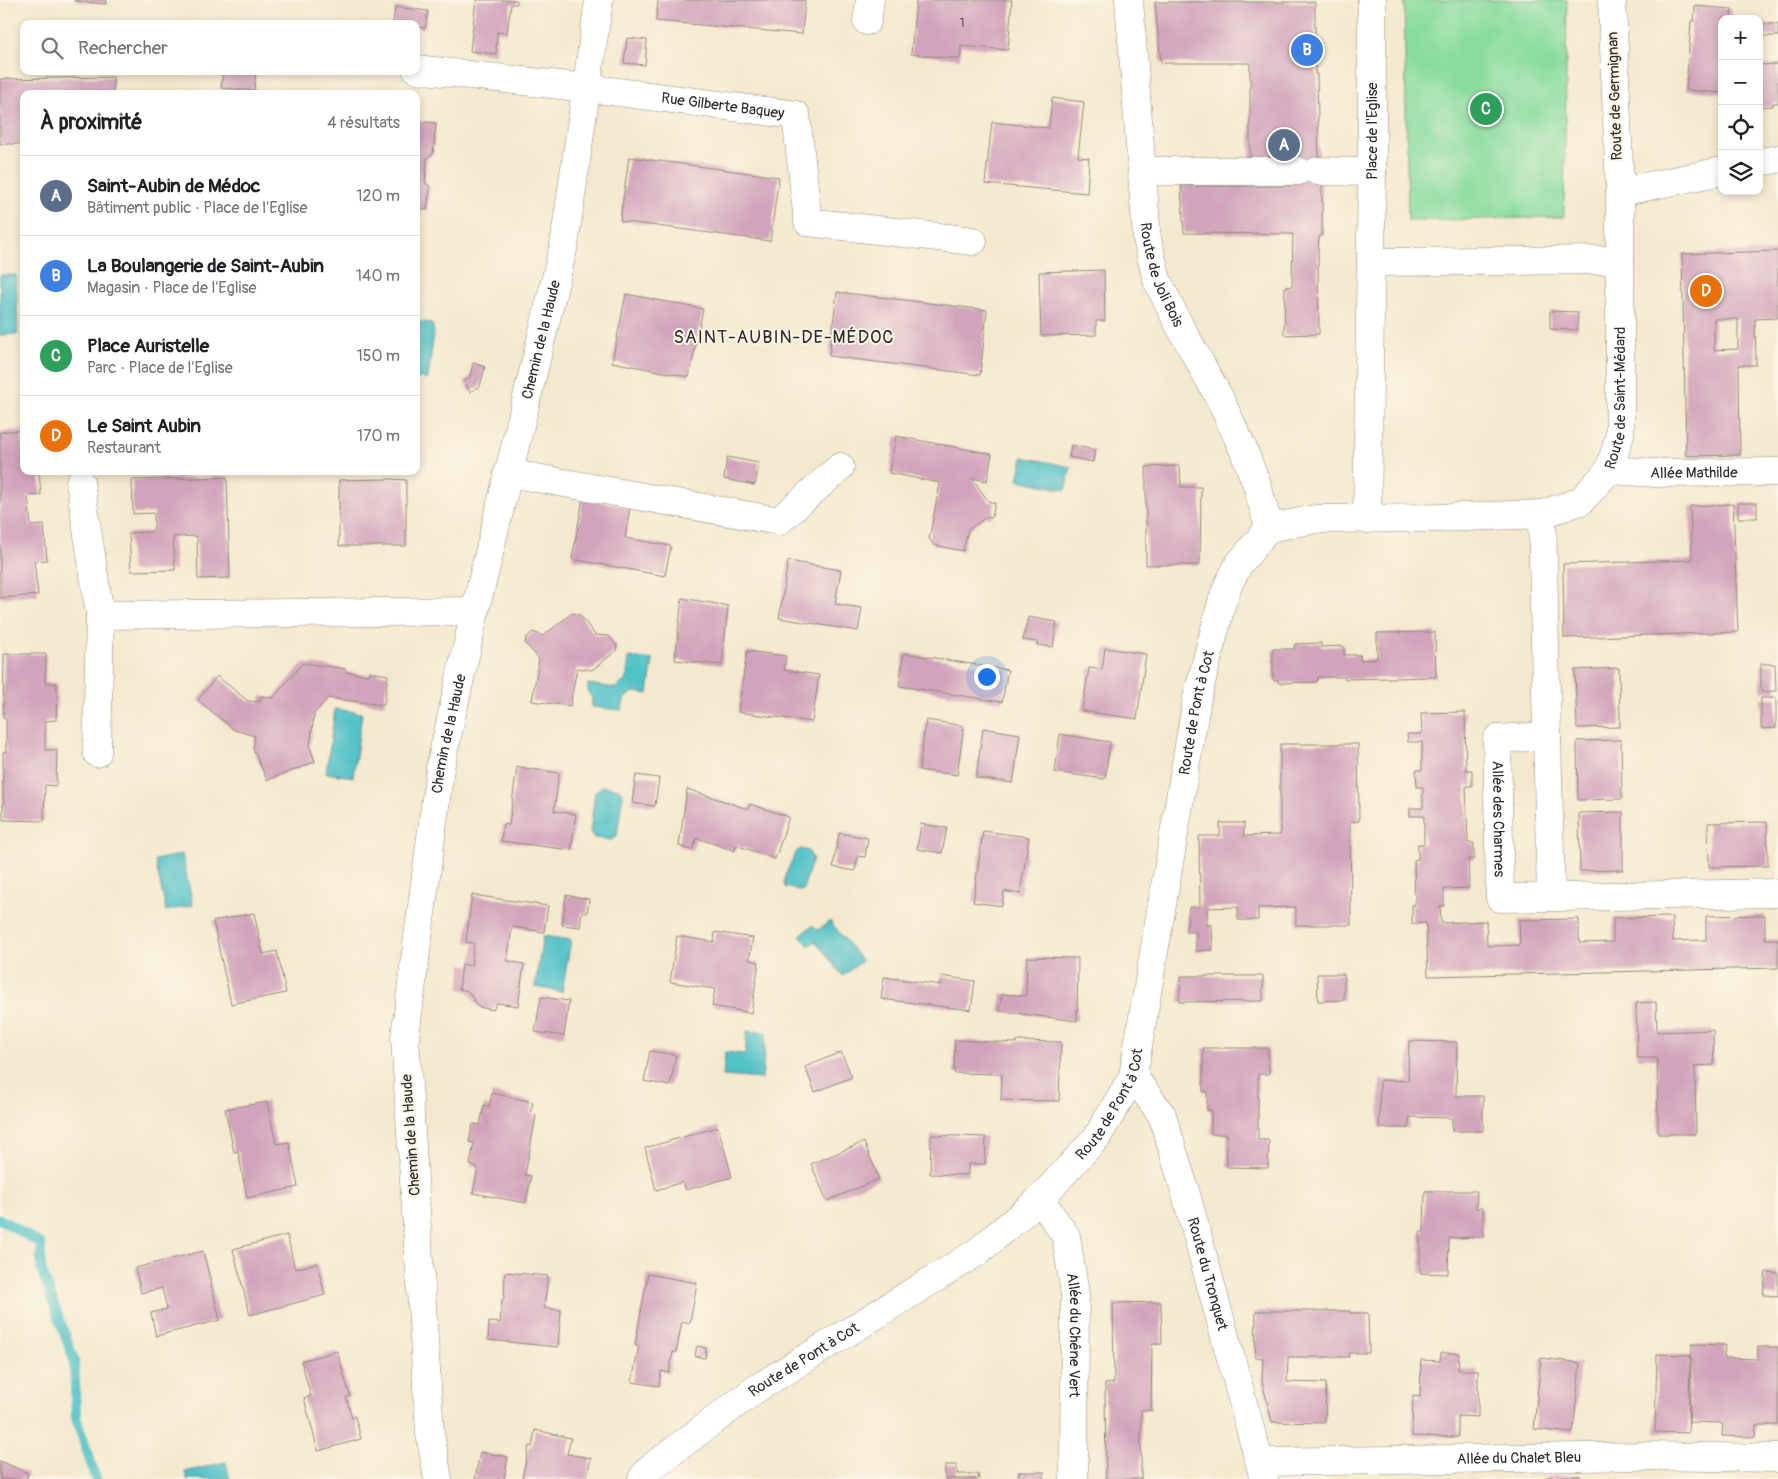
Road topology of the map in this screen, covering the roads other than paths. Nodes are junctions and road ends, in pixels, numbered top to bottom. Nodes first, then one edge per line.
1 (599, 0) edge
2 (1129, 0) edge
3 (1372, 0) edge
4 (1612, 0) edge
5 (420, 69) edge
6 (587, 88) junction
7 (1778, 159) edge
8 (1763, 161) edge
9 (1143, 171) junction
10 (1372, 172) junction
11 (1718, 172) edge
12 (1620, 192) junction
13 (973, 241) dead end
14 (1619, 260) junction
15 (1371, 262) junction
16 (840, 467) dead end
17 (1610, 470) junction
18 (1778, 472) edge
19 (508, 473) junction
20 (80, 482) dead end
21 (1542, 514) junction
22 (1366, 519) junction
23 (1269, 528) junction
24 (475, 610) junction
25 (100, 615) junction
26 (1547, 736) junction
27 (97, 753) dead end
28 (1778, 893) edge
29 (1551, 897) junction
30 (1132, 1076) junction
31 (1040, 1199) junction
32 (1778, 1458) edge
33 (1262, 1471) edge
34 (438, 1479) edge
35 (642, 1479) edge
36 (1074, 1479) edge

1 - 6 street, Chemin de la Haude
2 - 9 street, Route de Joli Bois
3 - 10 street, Place de l'Eglise
4 - 12 street, Route de Germignan
5 - 6 street
6 - 13 street, Rue Gilberte Baquey
6 - 19 street, Chemin de la Haude
7 - 8 street
9 - 10 street
9 - 23 street, Route de Joli Bois
10 - 15 street, Place de l'Eglise
11 - 12 street
12 - 14 street, Route de Saint-Médard
14 - 15 street
14 - 17 street, Route de Saint-Médard
15 - 22 street, Place de l'Eglise
16 - 19 street
17 - 18 street, Allée Mathilde
17 - 21 street, Route de Saint-Médard
19 - 24 street, Chemin de la Haude
20 - 25 street
21 - 22 street, Route de Saint-Médard
21 - 26 street
22 - 23 street, Route de Saint-Médard
23 - 30 street, Route de Pont à Cot
24 - 25 street
24 - 34 street, Chemin de la Haude
25 - 27 street
26 - 29 street
26 - 29 street, Allée des Charmes
28 - 29 street, Allée des Charmes
30 - 31 street, Route de Pont à Cot
30 - 33 street, Route du Tronquet
31 - 35 street, Route de Pont à Cot
31 - 36 street, Allée du Chêne Vert
32 - 33 street, Allée du Chalet Bleu

